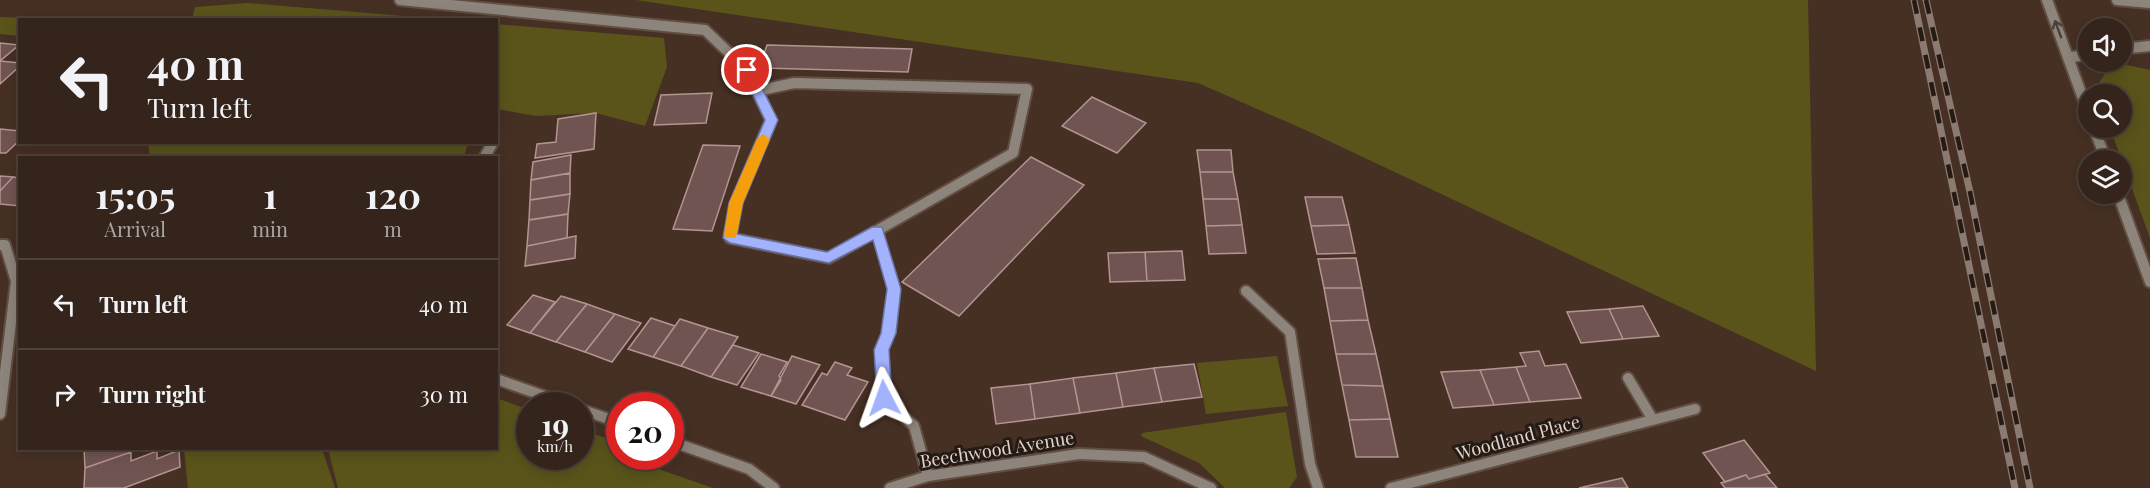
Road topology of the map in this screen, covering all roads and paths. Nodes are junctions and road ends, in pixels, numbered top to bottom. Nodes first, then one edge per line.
1 (400, 0) edge
2 (2047, 0) edge
3 (2119, 1) edge
4 (2150, 3) edge
5 (2150, 46) edge
6 (2132, 48) edge
7 (2078, 56) edge
8 (2068, 58) junction
9 (2078, 85) edge
10 (757, 91) junction
11 (2122, 204) edge
12 (877, 231) junction
13 (0, 244) edge
14 (2150, 282) edge
15 (1246, 291) dead end
16 (1628, 378) dead end
17 (498, 380) edge
18 (533, 392) edge
19 (1695, 410) dead end
20 (0, 414) edge
21 (1653, 420) junction
22 (684, 446) edge
23 (928, 476) junction
24 (774, 488) edge
25 (890, 488) edge
26 (1211, 488) edge
27 (1318, 488) edge
28 (1391, 488) edge

1 - 10 street
8 -> 2 street
3 - 4 street
5 - 6 street
7 - 8 street
8 - 9 street
10 - 12 street
10 - 12 street
11 - 14 street
12 - 23 street
13 - 20 street
15 - 27 street
16 - 21 street
17 - 18 street
19 - 21 street, Woodland Place
21 - 28 street, Woodland Place
22 - 24 street
23 - 25 street, Beechwood Avenue
23 - 26 street, Beechwood Avenue

